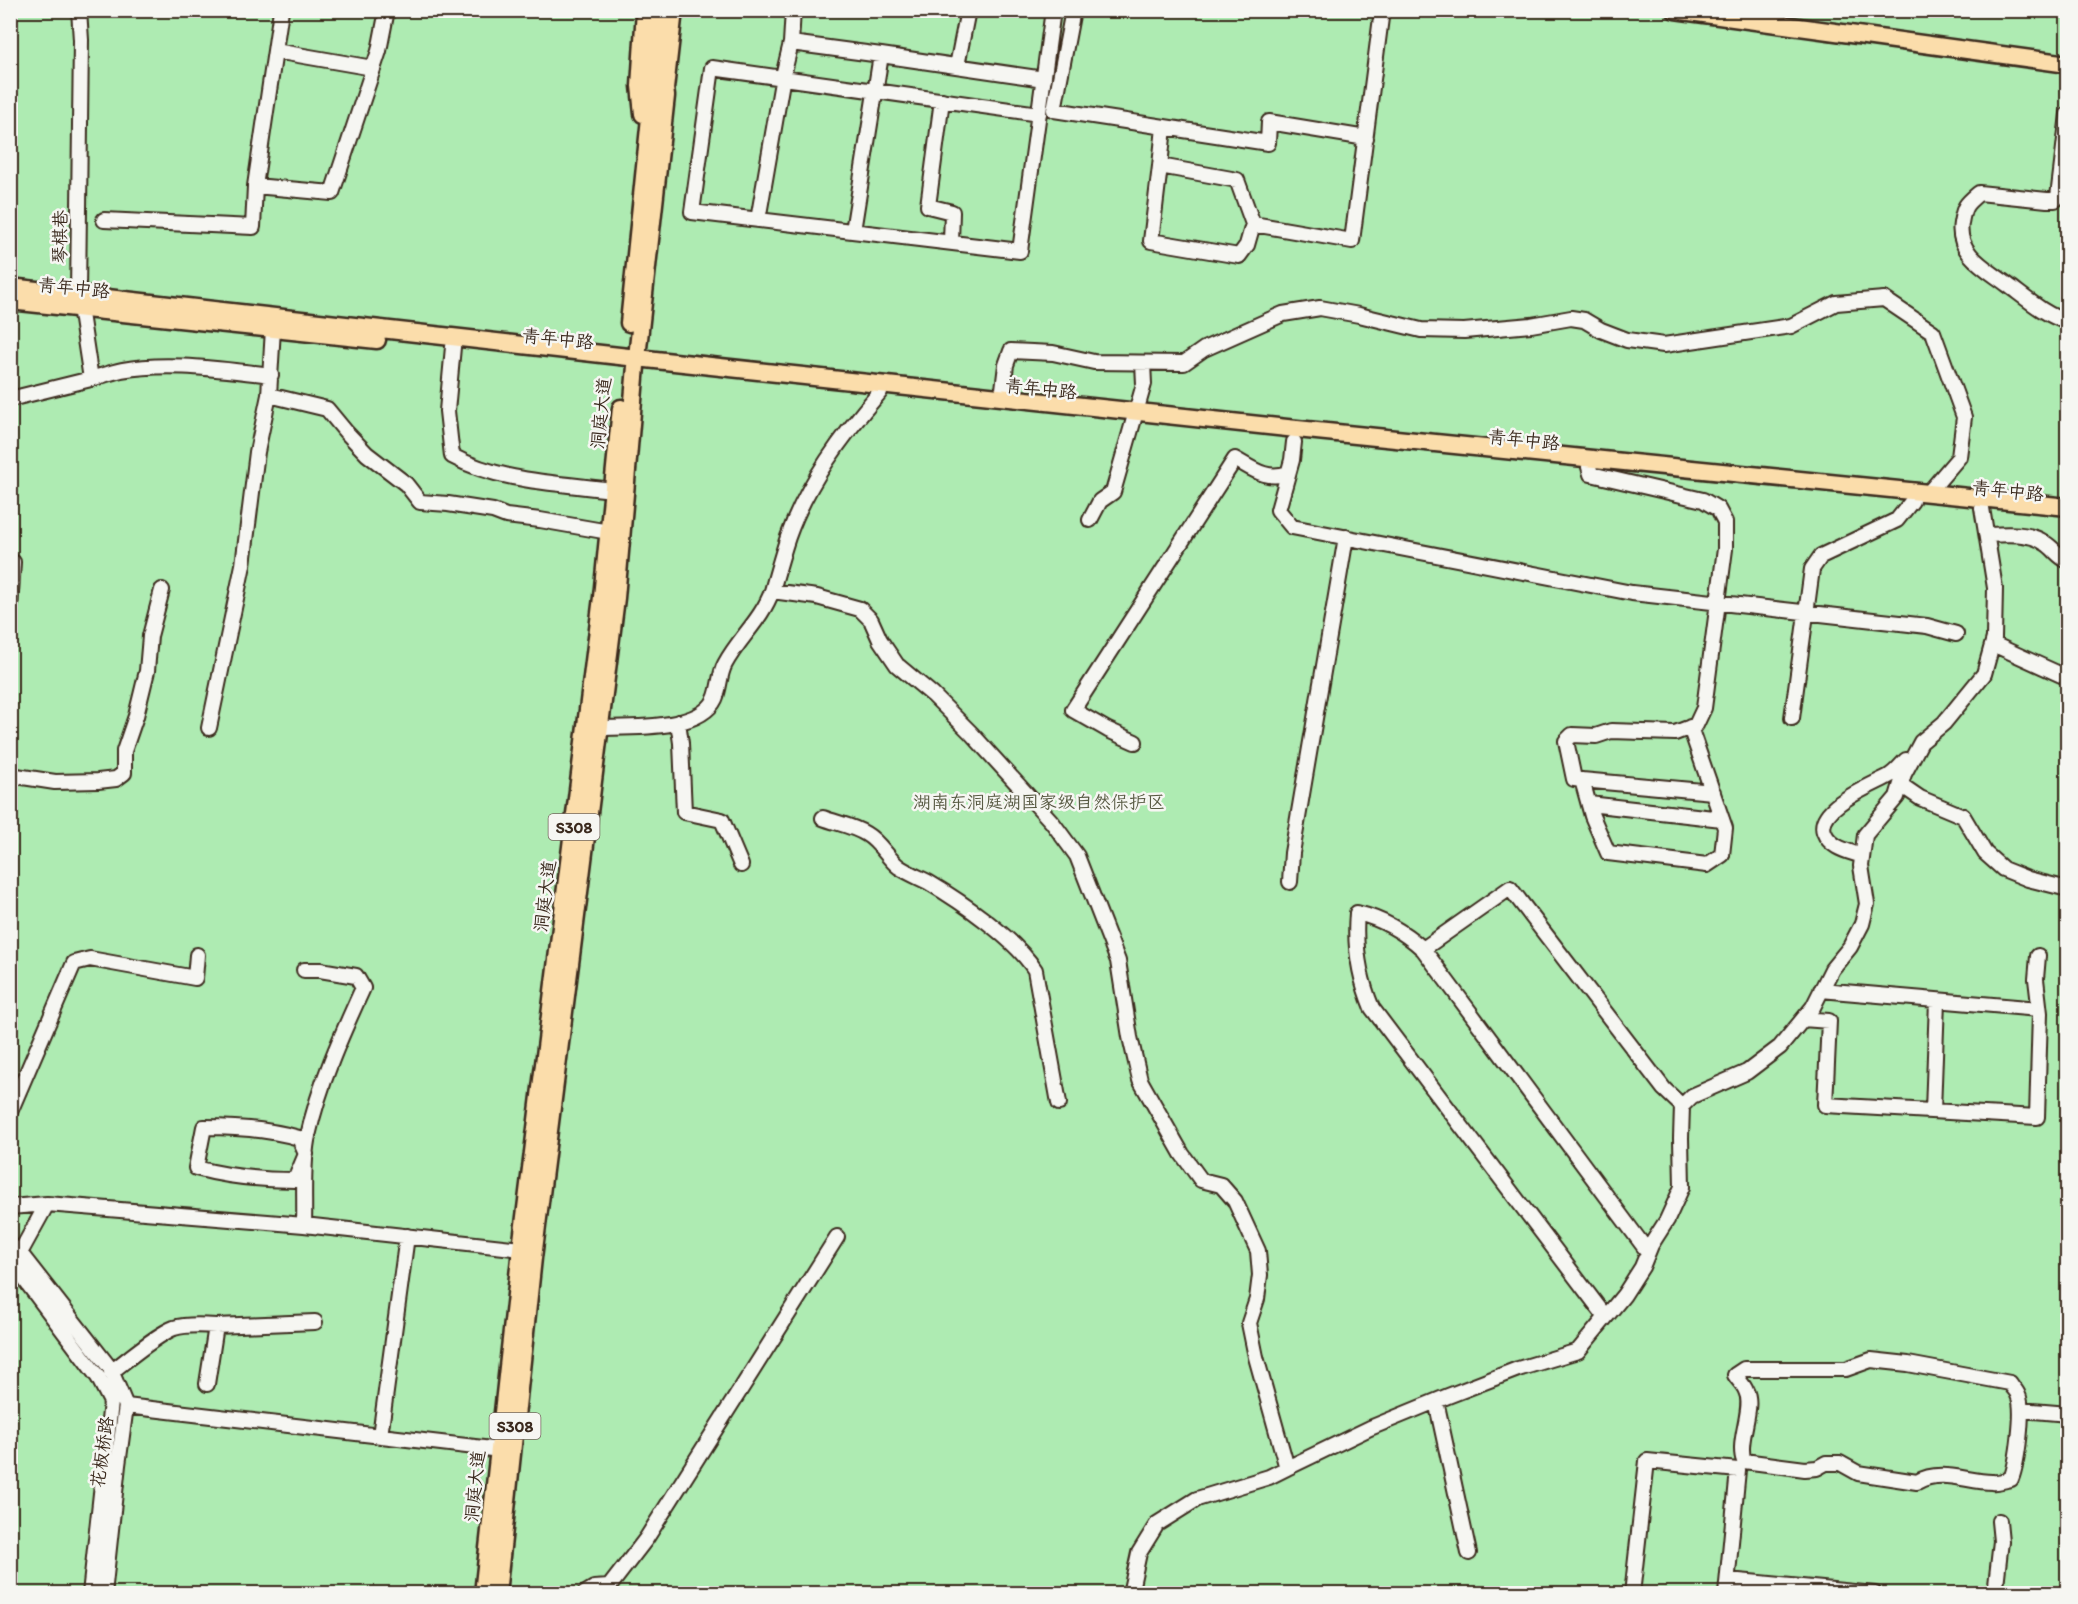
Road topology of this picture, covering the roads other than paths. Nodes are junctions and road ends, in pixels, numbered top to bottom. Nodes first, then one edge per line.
1 (79, 10) edge
2 (281, 10) edge
3 (387, 10) edge
4 (645, 10) edge
5 (661, 10) edge
6 (674, 10) edge
7 (686, 10) edge
8 (793, 10) edge
9 (968, 10) edge
10 (1053, 10) edge
11 (1073, 10) edge
12 (1382, 10) edge
13 (1675, 10) edge
14 (1734, 10) edge
15 (791, 43) junction
16 (275, 51) junction
17 (881, 55) junction
18 (2067, 57) edge
19 (2067, 64) edge
20 (957, 66) junction
21 (373, 68) junction
22 (783, 76) junction
23 (1044, 79) junction
24 (874, 91) junction
25 (942, 100) junction
26 (1039, 114) junction
27 (2067, 114) edge
28 (1164, 127) junction
29 (1366, 138) junction
30 (654, 145) junction
31 (1160, 166) junction
32 (255, 186) junction
33 (104, 220) dead end
34 (758, 220) junction
35 (1253, 224) junction
36 (854, 231) junction
37 (951, 242) junction
38 (10, 287) edge
39 (10, 301) edge
40 (79, 301) junction
41 (2067, 322) edge
42 (273, 329) junction
43 (453, 347) junction
44 (631, 361) junction
45 (1143, 363) junction
46 (271, 375) junction
47 (91, 379) junction
48 (880, 392) junction
49 (269, 395) junction
50 (1002, 397) junction
51 (10, 399) edge
52 (1135, 415) junction
53 (1294, 442) dead end
54 (1589, 466) junction
55 (1288, 473) junction
56 (613, 490) junction
57 (1930, 491) junction
58 (1912, 501) junction
59 (2067, 507) edge
60 (1982, 508) junction
61 (2067, 517) edge
62 (1090, 520) dead end
63 (609, 532) junction
64 (1988, 535) junction
65 (1346, 537) junction
66 (2067, 561) edge
67 (13, 562) dead end
68 (162, 590) dead end
69 (772, 591) junction
70 (10, 609) edge
71 (1956, 634) dead end
72 (1993, 644) junction
73 (2067, 678) edge
74 (1792, 718) dead end
75 (678, 722) junction
76 (1690, 727) junction
77 (209, 728) dead end
78 (600, 728) junction
79 (1135, 742) dead end
80 (1917, 751) junction
81 (10, 775) edge
82 (1582, 780) junction
83 (1901, 785) junction
84 (1713, 792) junction
85 (1588, 804) junction
86 (823, 818) dead end
87 (1722, 819) junction
88 (1862, 856) junction
89 (741, 866) dead end
90 (1290, 882) dead end
91 (2067, 889) edge
92 (1423, 949) junction
93 (197, 955) dead end
94 (2038, 956) dead end
95 (304, 970) dead end
96 (1821, 990) junction
97 (1936, 1001) junction
98 (2039, 1009) junction
99 (1803, 1019) junction
100 (1059, 1103) dead end
101 (1682, 1106) junction
102 (1933, 1111) junction
103 (10, 1112) edge
104 (306, 1154) junction
105 (46, 1204) junction
106 (10, 1207) edge
107 (304, 1225) junction
108 (407, 1236) junction
109 (837, 1237) dead end
110 (521, 1249) junction
111 (1648, 1252) junction
112 (14, 1253) edge
113 (1605, 1316) junction
114 (315, 1322) dead end
115 (216, 1326) junction
116 (111, 1372) junction
117 (207, 1384) dead end
118 (1436, 1401) junction
119 (126, 1406) junction
120 (2021, 1410) junction
121 (2067, 1414) edge
122 (380, 1436) junction
123 (505, 1450) junction
124 (1741, 1466) junction
125 (1287, 1468) junction
126 (1999, 1521) dead end
127 (1469, 1553) dead end
128 (1727, 1586) edge
129 (90, 1593) edge
130 (104, 1593) edge
131 (483, 1593) edge
132 (497, 1593) edge
133 (584, 1593) edge
134 (1130, 1593) edge
135 (1632, 1593) edge
136 (1875, 1593) edge
137 (1995, 1593) edge

1 - 40 street, 琴棋巷
2 - 16 street
3 - 21 street
4 - 30 main road
5 - 30 main road, 洞庭大道 / S308
6 - 30 main road, 洞庭大道 / S308
7 - 30 main road
8 - 15 street
9 - 20 street
10 - 23 street
11 - 28 street
12 - 29 street
13 - 19 main road
14 - 18 main road
15 - 17 street
15 - 22 street
16 - 21 street
16 - 32 street
17 - 20 street
17 - 24 street
20 - 23 street
21 - 32 street
22 - 24 street
22 - 34 street
22 - 34 street
23 - 26 street
24 - 25 street
24 - 36 street
25 - 26 street
25 - 37 street
26 - 37 street
27 - 41 street
28 - 29 street
28 - 31 street
29 - 35 street
30 - 44 main road, 洞庭大道 / S308
31 - 35 street
31 - 35 street
32 - 33 street
34 - 36 street
36 - 37 street
38 - 40 main road, 青年中路
39 - 40 main road, 青年中路
40 - 42 main road, 青年中路
40 - 44 main road, 青年中路
40 - 47 street, 琴棋巷
42 - 43 main road, 青年中路
42 - 46 street
43 - 44 main road, 青年中路
43 - 56 street
44 - 48 main road, 青年中路
44 - 50 main road
44 - 56 main road, 洞庭大道 / S308
44 - 78 main road, 洞庭大道 / S308
45 - 50 street
45 - 52 street
45 - 57 street
46 - 47 street
46 - 49 street
47 - 51 street
48 - 52 main road, 青年中路
48 - 69 street
49 - 63 street
49 - 77 street
50 - 52 main road
52 - 54 main road, 青年中路
52 - 57 main road
52 - 62 street
53 - 55 street
54 - 58 main road, 青年中路
54 - 76 street
55 - 65 street
55 - 79 street
56 - 63 main road, 洞庭大道 / S308
57 - 59 main road
58 - 60 main road, 青年中路
58 - 74 street
60 - 61 main road, 青年中路
60 - 64 street
63 - 110 main road, 洞庭大道 / S308
64 - 66 street
64 - 72 street
65 - 71 street
65 - 90 street
67 - 70 street
68 - 81 street
69 - 75 street
69 - 125 street
72 - 73 street
72 - 80 street
75 - 78 street
75 - 89 street
76 - 82 street
76 - 84 street
78 - 123 main road, 洞庭大道 / S308
80 - 83 street
80 - 88 street
82 - 84 street
82 - 85 street
83 - 88 street
83 - 91 street
84 - 87 street
85 - 87 street
85 - 87 street
86 - 100 street
88 - 96 street
92 - 101 street
92 - 111 street
92 - 113 street
93 - 103 street
94 - 98 street
95 - 104 street
96 - 97 street
96 - 99 street
97 - 98 street
97 - 102 street
98 - 102 street
99 - 101 street
99 - 102 street
101 - 111 street
104 - 104 street
104 - 107 street
105 - 106 street
105 - 107 street
105 - 112 street
107 - 108 street
108 - 110 street
108 - 122 street
109 - 133 street
110 - 123 main road, 洞庭大道 / S308
111 - 113 street
112 - 116 street, 花板桥路
112 - 129 street, 花板桥路
113 - 118 street
114 - 115 street
115 - 116 street
115 - 117 street
116 - 119 street, 花板桥路
118 - 125 street
118 - 127 street
119 - 122 street
119 - 130 street, 花板桥路
120 - 121 street
120 - 124 street
120 - 124 street
122 - 123 street
123 - 131 main road, 洞庭大道 / S308
123 - 132 main road, 洞庭大道 / S308
124 - 128 street
124 - 135 street
125 - 134 street
126 - 137 street
128 - 136 street

